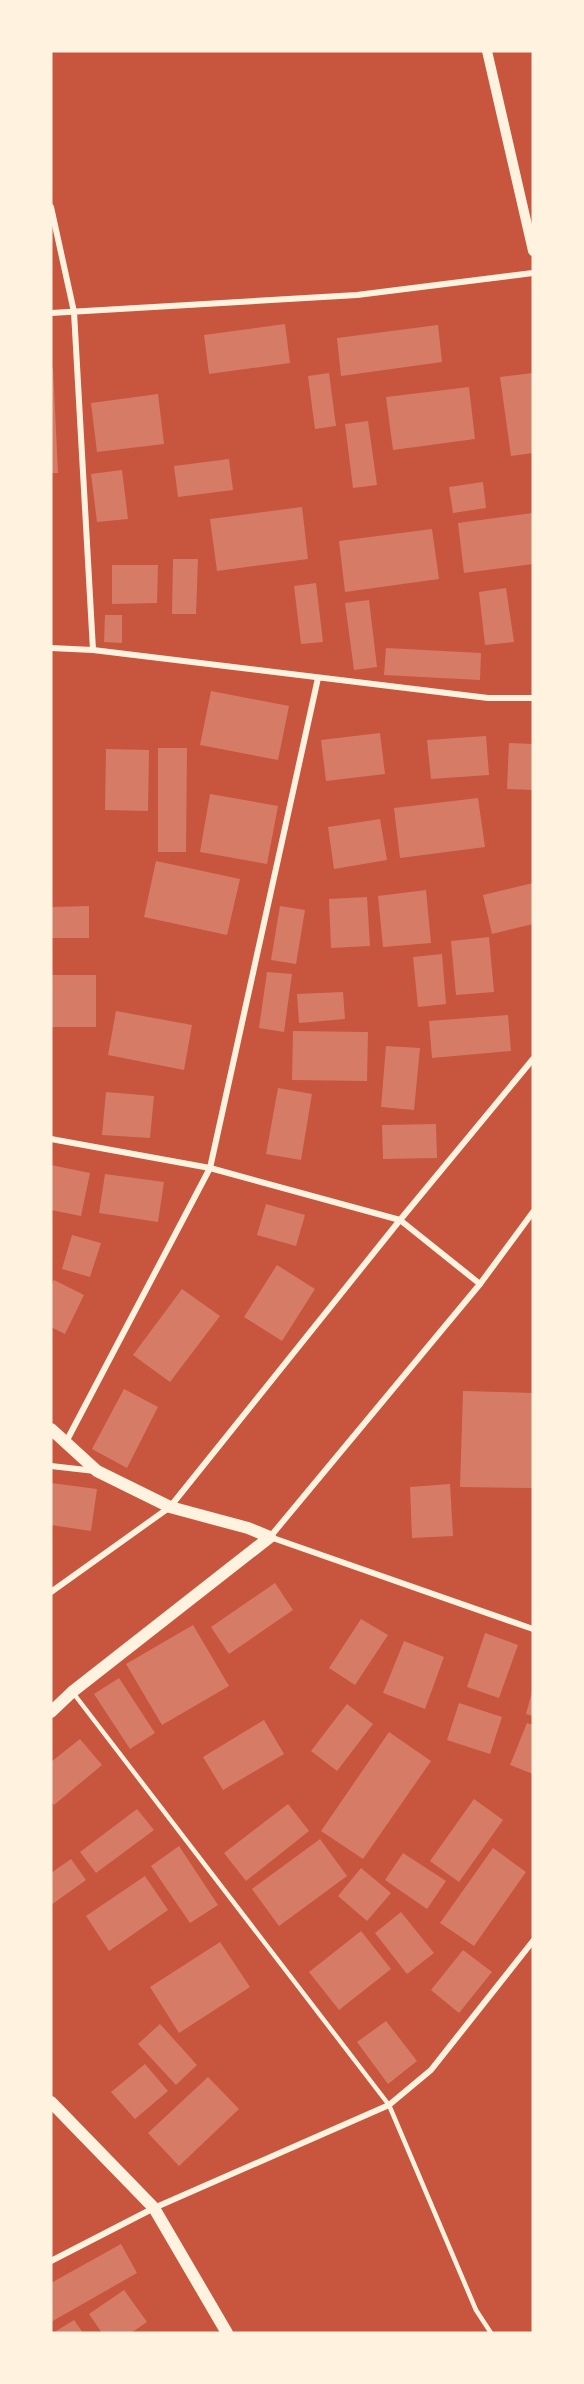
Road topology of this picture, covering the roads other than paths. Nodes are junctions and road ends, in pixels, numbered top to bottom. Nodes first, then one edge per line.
1 (487, 51) edge
2 (51, 207) edge
3 (533, 251) edge
4 (533, 273) edge
5 (74, 312) junction
6 (51, 313) edge
7 (51, 648) edge
8 (93, 650) junction
9 (318, 678) junction
10 (533, 698) edge
11 (533, 1059) edge
12 (51, 1138) edge
13 (210, 1168) junction
14 (533, 1212) edge
15 (400, 1220) junction
16 (480, 1284) junction
17 (51, 1429) edge
18 (66, 1442) junction
19 (51, 1466) edge
20 (97, 1471) junction
21 (170, 1507) junction
22 (270, 1537) junction
23 (51, 1592) edge
24 (533, 1629) edge
25 (72, 1692) junction
26 (51, 1712) edge
27 (533, 1941) edge
28 (51, 2102) edge
29 (389, 2105) junction
30 (154, 2208) junction
31 (51, 2261) edge
32 (227, 2333) edge
33 (491, 2333) edge

1 - 3 street
2 - 5 street
4 - 5 street
5 - 6 street
5 - 8 street
7 - 8 street
8 - 9 street
9 - 10 street
9 - 13 street
11 - 15 street
12 - 13 street
13 - 15 street
13 - 18 street
14 - 16 street
15 - 16 street
15 - 21 street
16 - 22 street
17 - 18 main road
18 - 20 main road
19 - 20 street
20 - 21 main road
21 - 22 main road
21 - 23 street
22 - 24 street
22 - 25 main road
25 - 26 main road
25 - 29 lane
27 - 29 street
28 - 30 main road
29 - 30 street
29 - 33 lane
30 - 31 street
30 - 32 main road

